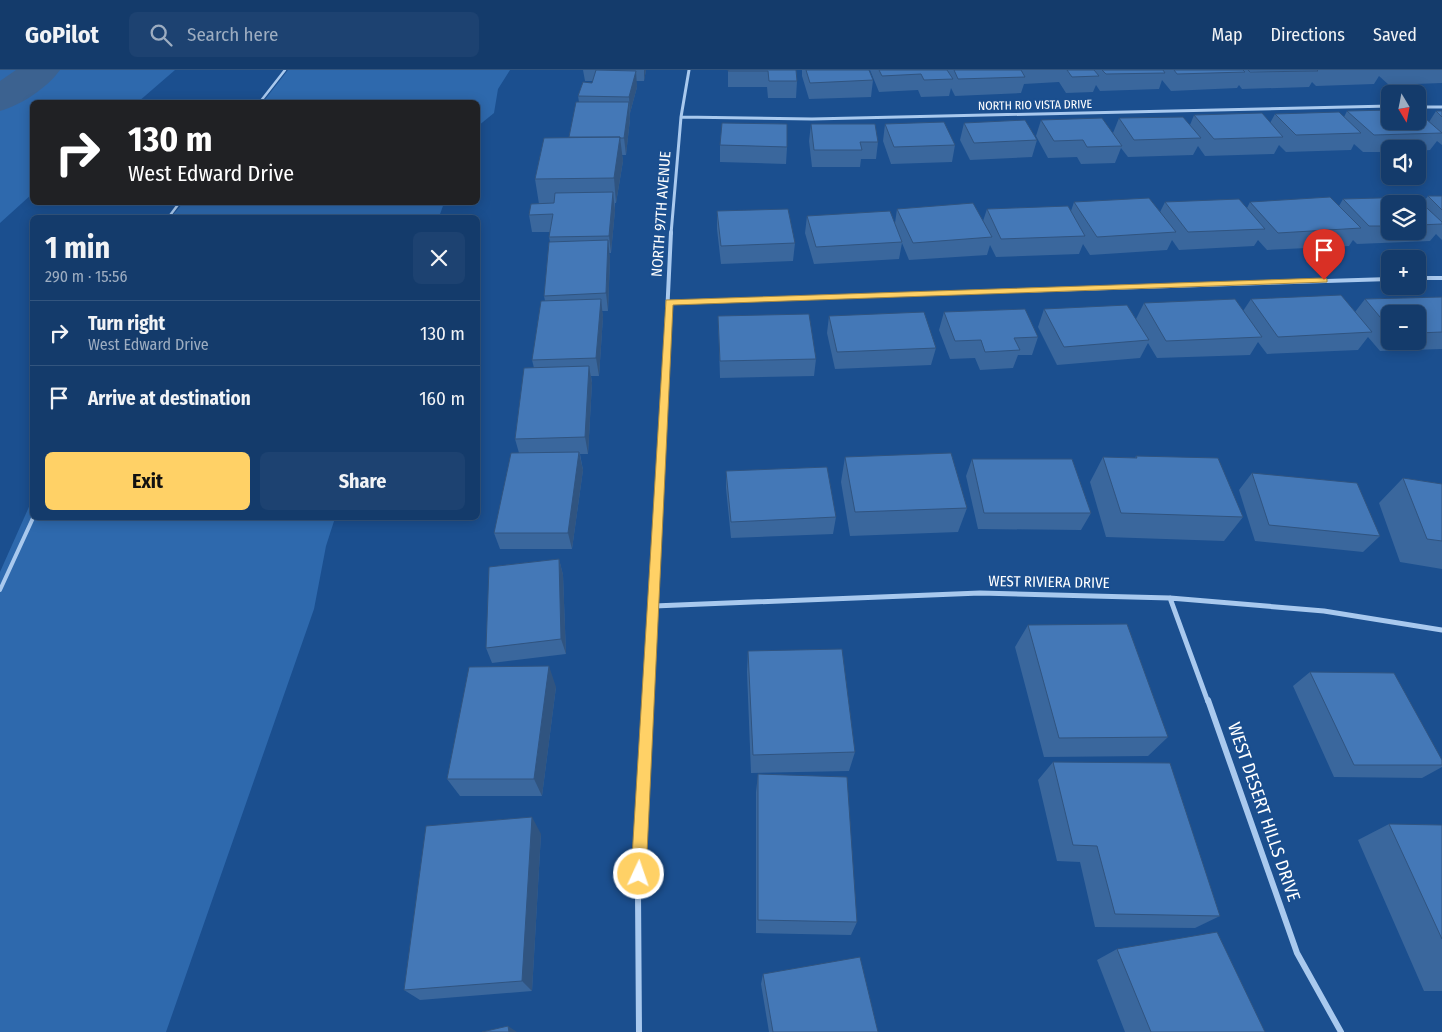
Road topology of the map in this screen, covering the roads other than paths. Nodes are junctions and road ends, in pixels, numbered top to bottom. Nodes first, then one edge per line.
1 (285, 70) edge
2 (689, 70) edge
3 (262, 100) edge
4 (1381, 106) edge
5 (1426, 107) edge
6 (1442, 107) edge
7 (681, 117) junction
8 (1426, 278) edge
9 (1442, 278) edge
10 (1381, 279) edge
11 (669, 302) junction
12 (32, 520) edge
13 (0, 590) edge
14 (1170, 598) junction
15 (654, 606) junction
16 (1442, 630) edge
17 (638, 1032) edge
18 (1341, 1032) edge

1 - 3 lane
2 - 7 street, NORTH 97TH AVENUE
4 - 7 street, NORTH RIO VISTA DRIVE
5 - 6 street
7 - 11 street, NORTH 97TH AVENUE
8 - 9 street
10 - 11 street
11 - 15 street, NORTH 97TH AVENUE
12 - 13 lane
14 - 15 street, WEST RIVIERA DRIVE
14 - 16 street, WEST RIVIERA DRIVE
14 - 18 street, WEST DESERT HILLS DRIVE
15 - 17 street, NORTH 97TH AVENUE

